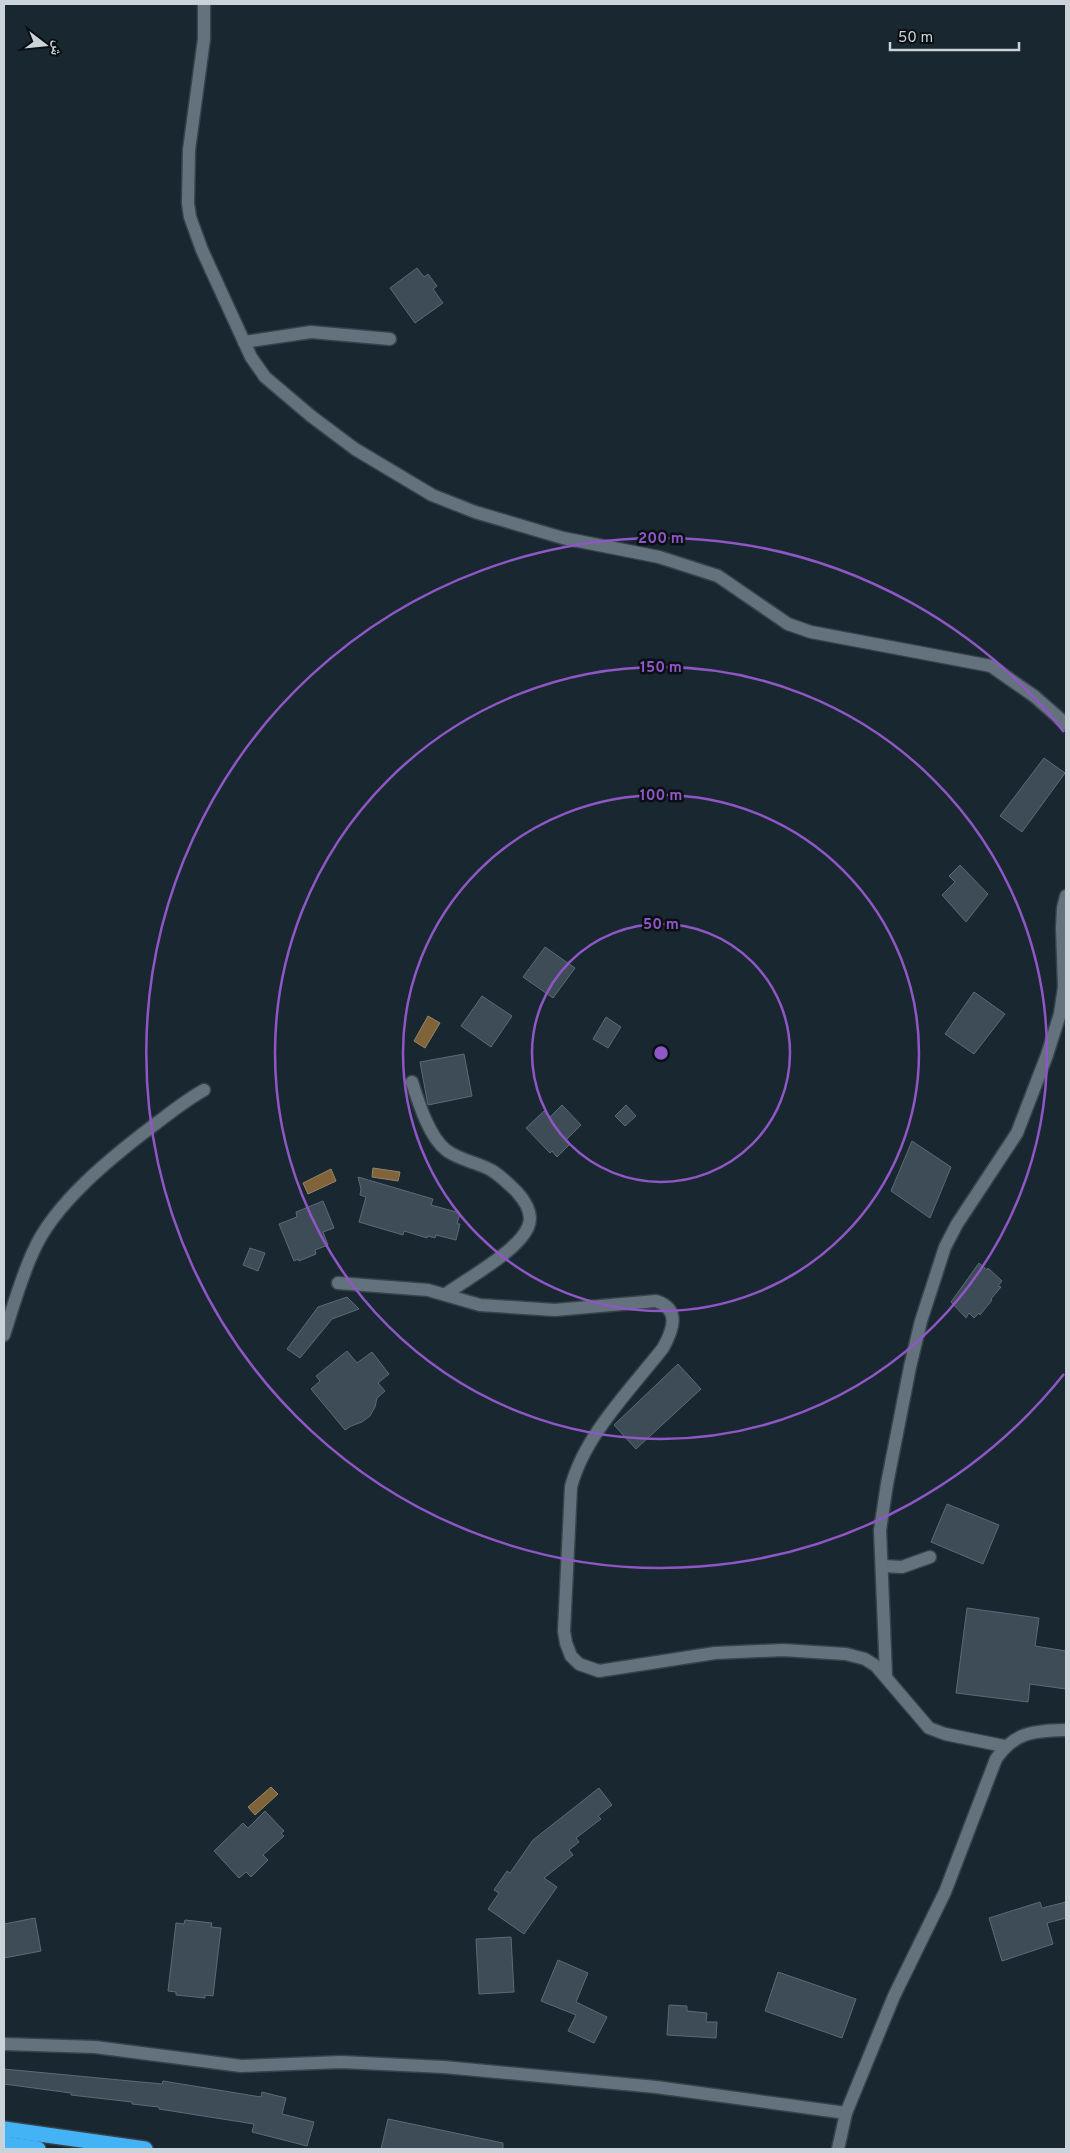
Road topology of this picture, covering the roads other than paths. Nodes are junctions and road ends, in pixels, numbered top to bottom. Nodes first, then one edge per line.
1 (204, 4) edge
2 (390, 339) dead end
3 (244, 342) junction
4 (1066, 724) edge
5 (1066, 896) edge
6 (412, 1082) dead end
7 (204, 1090) dead end
8 (338, 1282) dead end
9 (446, 1294) junction
10 (4, 1335) edge
11 (930, 1557) dead end
12 (882, 1566) junction
13 (886, 1675) junction
14 (1066, 1730) edge
15 (1004, 1746) junction
16 (4, 2044) edge
17 (846, 2113) junction
18 (4, 2129) edge
19 (4, 2144) edge
20 (38, 2149) edge
21 (145, 2149) edge
22 (838, 2149) edge

1 - 3 street
2 - 3 street
3 - 4 street
5 - 12 street
6 - 9 street
7 - 10 street
8 - 9 street
9 - 13 street
11 - 12 street
12 - 13 street
13 - 15 street
14 - 15 street
15 - 17 street
16 - 17 street
17 - 22 street
18 - 21 highway
19 - 20 highway

